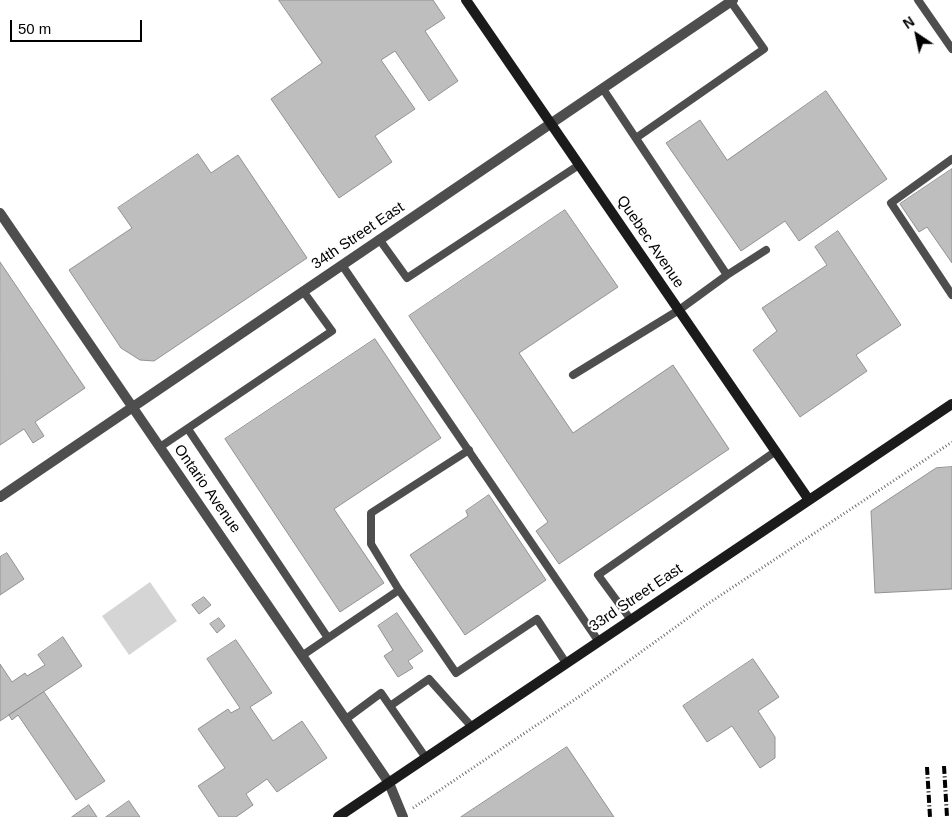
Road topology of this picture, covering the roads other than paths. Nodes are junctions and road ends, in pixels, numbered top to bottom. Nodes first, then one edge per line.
1 (466, 0) edge
2 (918, 0) edge
3 (732, 1) edge
4 (952, 49) edge
5 (603, 88) junction
6 (551, 124) junction
7 (636, 138) junction
8 (952, 160) edge
9 (579, 165) junction
10 (0, 213) edge
11 (379, 239) junction
12 (766, 250) dead end
13 (342, 264) junction
14 (727, 275) junction
15 (303, 291) junction
16 (952, 295) edge
17 (679, 310) junction
18 (573, 375) dead end
19 (952, 404) edge
20 (132, 406) junction
21 (188, 429) junction
22 (160, 447) junction
23 (469, 450) junction
24 (776, 451) junction
25 (0, 497) edge
26 (809, 500) junction
27 (399, 590) junction
28 (631, 620) junction
29 (328, 638) junction
30 (599, 642) junction
31 (303, 655) junction
32 (566, 663) junction
33 (390, 706) junction
34 (346, 719) junction
35 (472, 726) junction
36 (426, 758) junction
37 (389, 783) junction
38 (402, 816) edge
39 (338, 817) edge

1 - 6 main road, Quebec Avenue
2 - 4 lane
3 - 5 street, 34th Street East
3 - 7 lane
5 - 6 street, 34th Street East
5 - 7 lane
6 - 9 main road, Quebec Avenue
6 - 11 street, 34th Street East
7 - 14 lane
8 - 16 lane
9 - 11 lane
9 - 17 main road, Quebec Avenue
10 - 20 street, Ontario Avenue
11 - 13 street, 34th Street East
12 - 14 lane
13 - 15 street, 34th Street East
13 - 23 lane
14 - 17 lane
15 - 20 street, 34th Street East
15 - 21 lane
17 - 18 lane
17 - 24 main road, Quebec Avenue
19 - 26 main road, 33rd Street East
20 - 22 street, Ontario Avenue
20 - 25 street, 34th Street East
21 - 22 lane
21 - 29 lane
22 - 31 street, Ontario Avenue
23 - 27 lane
23 - 30 lane
24 - 26 main road, Quebec Avenue
24 - 28 lane
26 - 28 main road, 33rd Street East
27 - 29 lane
27 - 32 lane
28 - 30 main road, 33rd Street East
29 - 31 lane
30 - 32 main road, 33rd Street East
31 - 34 street, Ontario Avenue
32 - 35 main road, 33rd Street East
33 - 34 lane
33 - 35 lane
33 - 36 lane
34 - 37 street, Ontario Avenue
35 - 36 main road, 33rd Street East
36 - 37 main road, 33rd Street East
37 - 38 street, Ontario Avenue
37 - 39 main road, 33rd Street East

